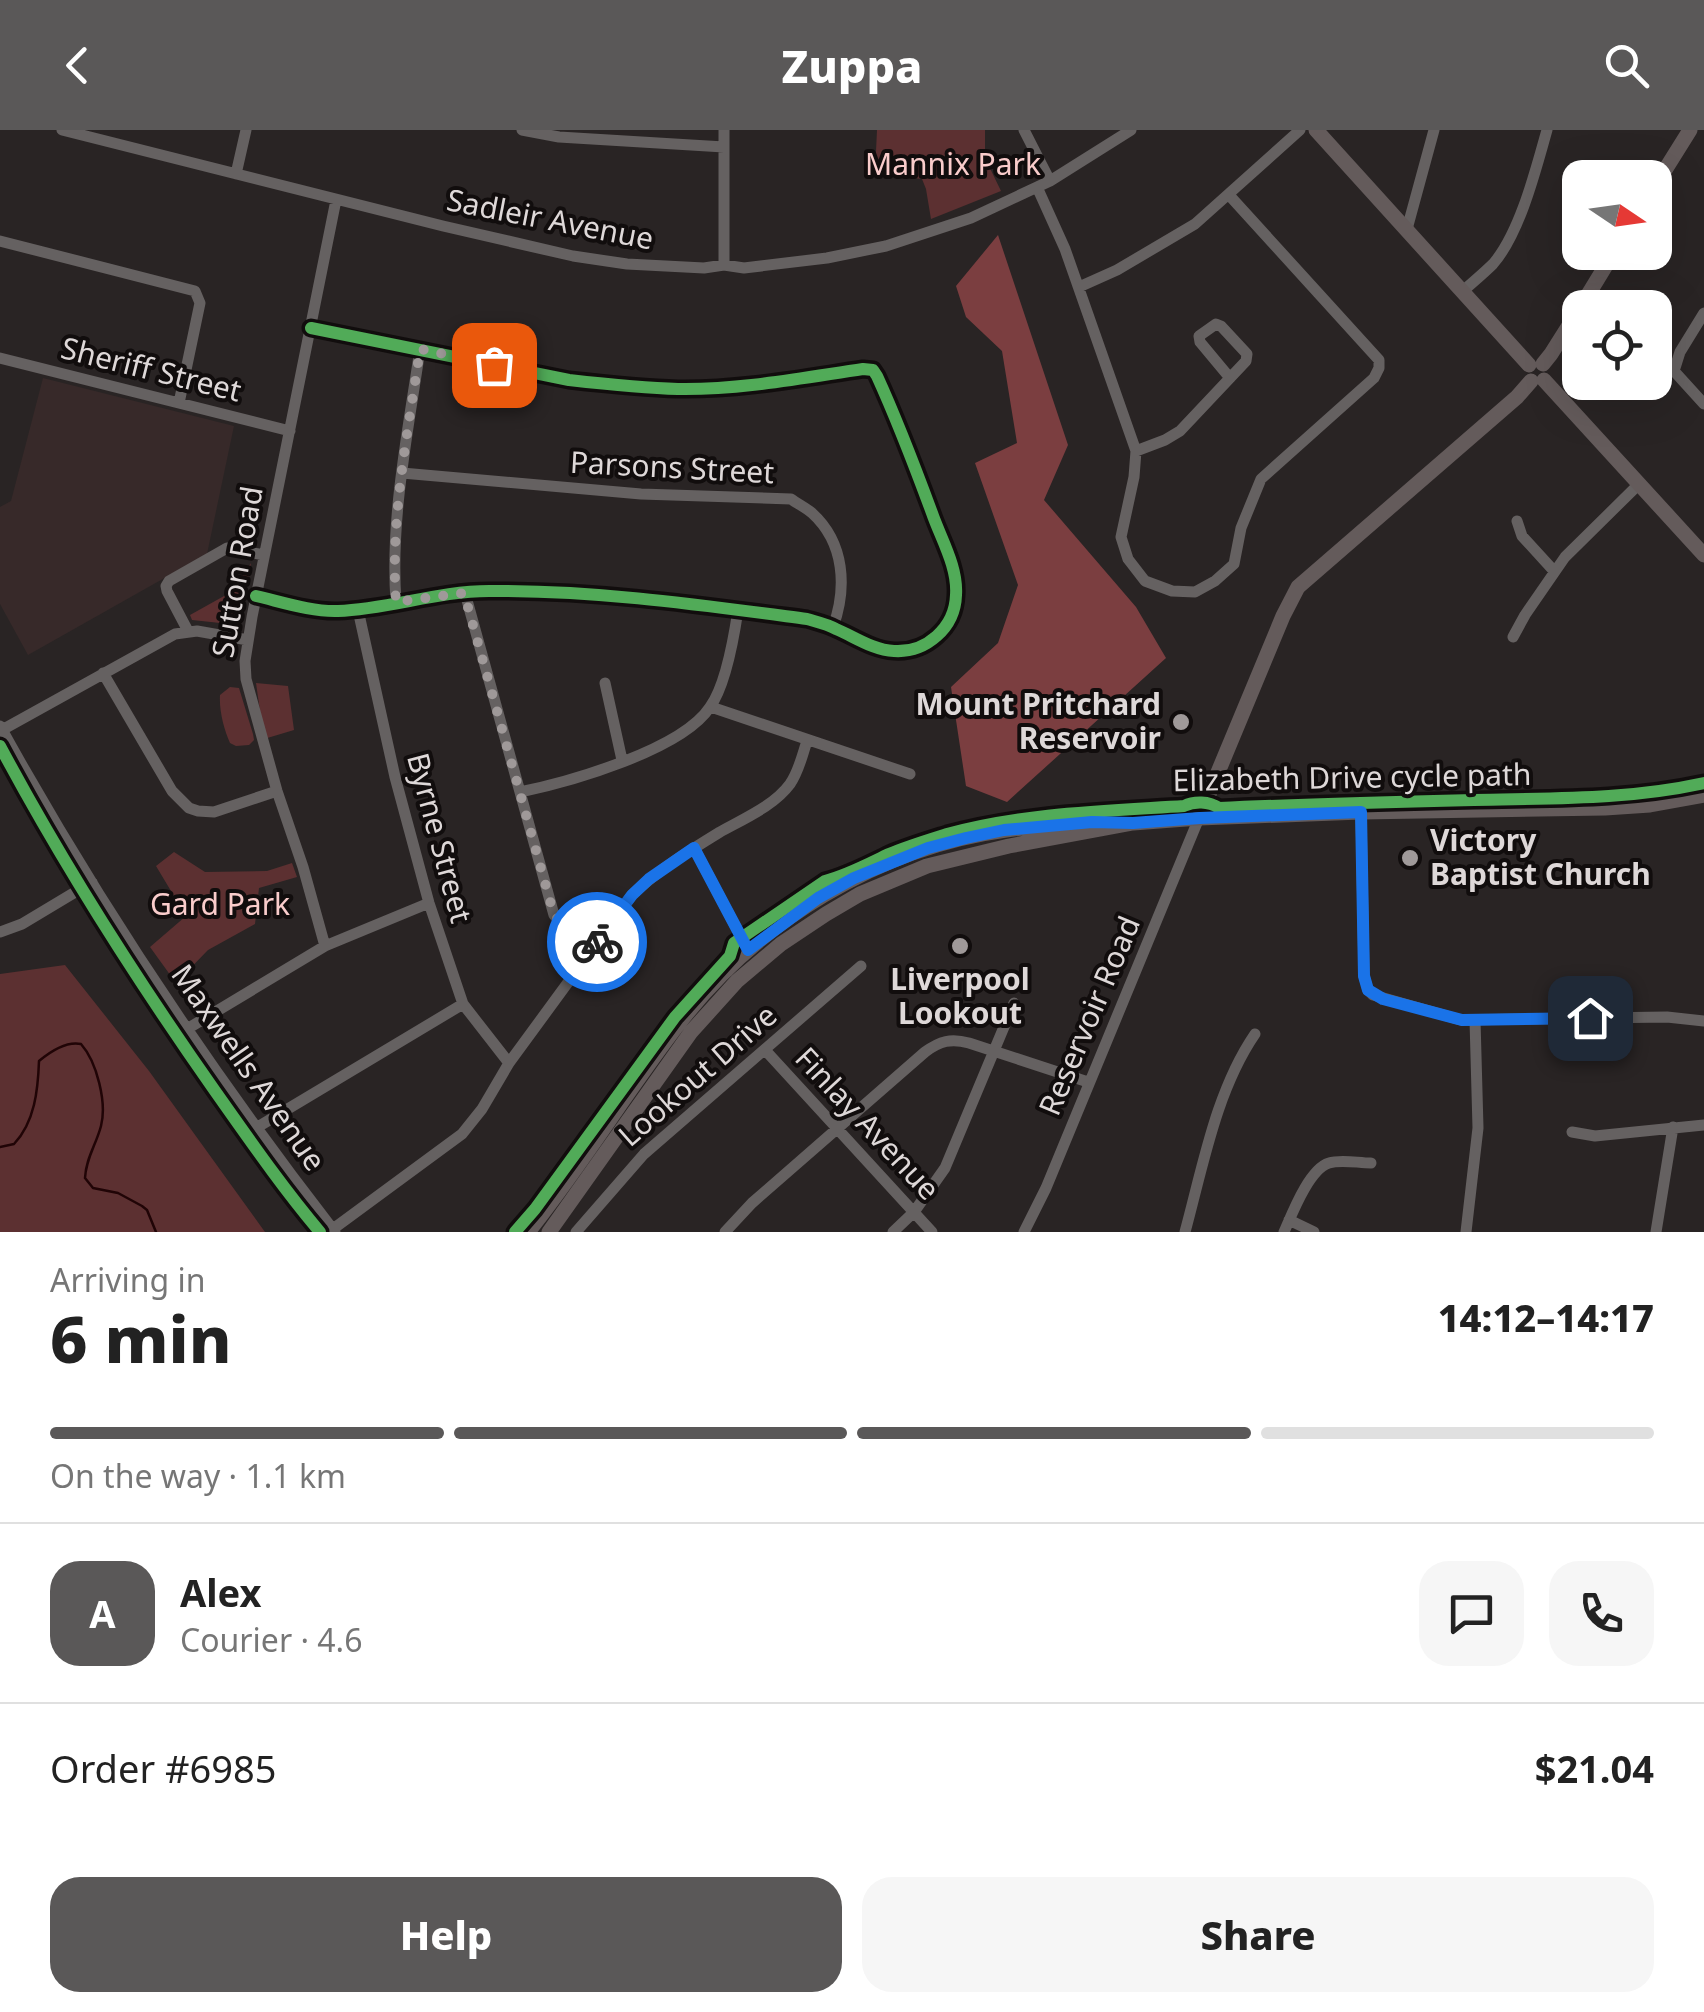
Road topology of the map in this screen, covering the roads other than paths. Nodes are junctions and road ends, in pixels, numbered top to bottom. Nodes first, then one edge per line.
1 (62, 130) edge
2 (246, 130) edge
3 (522, 130) edge
4 (724, 130) edge
5 (1024, 130) edge
6 (1131, 130) edge
7 (1300, 130) edge
8 (1316, 130) edge
9 (1434, 130) edge
10 (1547, 130) edge
11 (1690, 130) edge
12 (724, 147) junction
13 (1671, 160) edge
14 (236, 174) junction
15 (1050, 181) junction
16 (1037, 187) junction
17 (1229, 195) junction
18 (336, 200) junction
19 (1407, 228) junction
20 (0, 241) edge
21 (724, 265) junction
22 (1079, 287) junction
23 (1464, 290) junction
24 (1704, 313) edge
25 (311, 328) junction
26 (1562, 337) edge
27 (420, 349) junction
28 (0, 358) edge
29 (1537, 372) junction
30 (1230, 378) junction
31 (179, 403) junction
32 (1704, 404) edge
33 (290, 431) junction
34 (1136, 451) junction
35 (402, 473) junction
36 (1638, 485) junction
37 (1517, 521) dead end
38 (1704, 555) edge
39 (264, 556) junction
40 (1554, 571) junction
41 (464, 593) junction
42 (256, 596) junction
43 (396, 602) junction
44 (358, 610) junction
45 (738, 610) junction
46 (833, 627) junction
47 (188, 631) junction
48 (1513, 636) dead end
49 (248, 640) junction
50 (103, 673) junction
51 (605, 683) dead end
52 (711, 706) junction
53 (1, 728) edge
54 (807, 741) junction
55 (622, 760) junction
56 (910, 774) dead end
57 (276, 791) junction
58 (520, 792) junction
59 (1704, 795) edge
60 (1361, 812) junction
61 (1200, 818) junction
62 (1133, 823) junction
63 (694, 848) junction
64 (92, 882) junction
65 (429, 903) junction
66 (0, 932) edge
67 (325, 946) junction
68 (748, 950) junction
69 (588, 955) junction
70 (862, 966) dead end
71 (1014, 1003) dead end
72 (463, 1004) junction
73 (1475, 1020) junction
74 (1704, 1021) edge
75 (186, 1029) junction
76 (1255, 1034) dead end
77 (765, 1050) junction
78 (993, 1051) junction
79 (509, 1063) junction
80 (1088, 1082) junction
81 (1704, 1125) edge
82 (1673, 1127) junction
83 (256, 1128) junction
84 (838, 1130) junction
85 (1572, 1132) dead end
86 (1371, 1164) dead end
87 (914, 1212) junction
88 (1286, 1226) edge
89 (334, 1230) edge
90 (528, 1232) edge
91 (549, 1232) edge
92 (576, 1232) edge
93 (725, 1232) edge
94 (893, 1232) edge
95 (932, 1232) edge
96 (1024, 1232) edge
97 (1185, 1232) edge
98 (1314, 1232) edge
99 (1466, 1232) edge
100 (1656, 1232) edge

1 - 14 street, Sadleir Avenue
2 - 14 street
3 - 12 street
4 - 12 street
5 - 15 street
6 - 15 street, Sadleir Avenue
7 - 17 street
8 - 19 main road
9 - 19 street
10 - 23 street
11 - 13 main road
12 - 21 street
14 - 18 street, Sadleir Avenue
15 - 16 street, Sadleir Avenue
16 - 21 street, Sadleir Avenue
16 - 22 street
17 - 22 street
17 - 34 street
18 - 21 street, Sadleir Avenue
18 - 25 street, Sutton Road
19 - 23 main road
20 - 31 street
22 - 34 street
23 - 29 main road
24 - 32 street
25 - 27 street
25 - 33 street, Sutton Road
26 - 29 main road
27 - 35 street
27 - 46 street
28 - 31 street, Sheriff Street
29 - 36 main road
29 - 61 main road
30 - 30 street
30 - 34 street
31 - 33 street, Sheriff Street
33 - 39 street, Sutton Road
35 - 43 street
35 - 46 street, Parsons Street
36 - 38 main road
36 - 40 street
37 - 40 street
39 - 42 street, Sutton Road
39 - 47 street
40 - 48 street
41 - 43 street
41 - 45 street
41 - 58 street
42 - 44 street
42 - 49 street, Sutton Road
43 - 44 street
44 - 65 street, Byrne Street
45 - 46 street
45 - 52 street
47 - 49 street
47 - 50 street
49 - 57 street, Sutton Road
50 - 53 street
50 - 57 street
51 - 55 street
52 - 54 street
52 - 55 street
53 - 64 street, Maxwells Avenue
54 - 56 street
54 - 63 street
55 - 58 street
57 - 67 street, Sutton Road
58 - 69 street
59 - 60 main road
60 - 61 main road
60 - 73 street
61 - 62 main road
61 - 80 street, Reservoir Road
62 - 68 main road
62 - 91 main road
63 - 68 street
63 - 69 street
64 - 66 street
64 - 75 street, Maxwells Avenue
65 - 67 street
65 - 72 street, Byrne Street
67 - 75 street
68 - 90 main road
69 - 79 street
70 - 77 street, Lookout Drive
71 - 78 street
72 - 79 street, Byrne Street
72 - 83 street
73 - 74 street
73 - 99 street
75 - 83 street, Maxwells Avenue
76 - 97 street
77 - 84 street, Finlay Avenue
77 - 92 street, Lookout Drive
78 - 80 street
78 - 84 street
78 - 87 street
79 - 89 street
80 - 96 street, Reservoir Road
81 - 82 street
82 - 85 street
82 - 100 street
83 - 89 street, Maxwells Avenue
84 - 87 street, Finlay Avenue
84 - 93 street
86 - 88 street
87 - 94 street
87 - 95 street, Finlay Avenue
88 - 98 street

